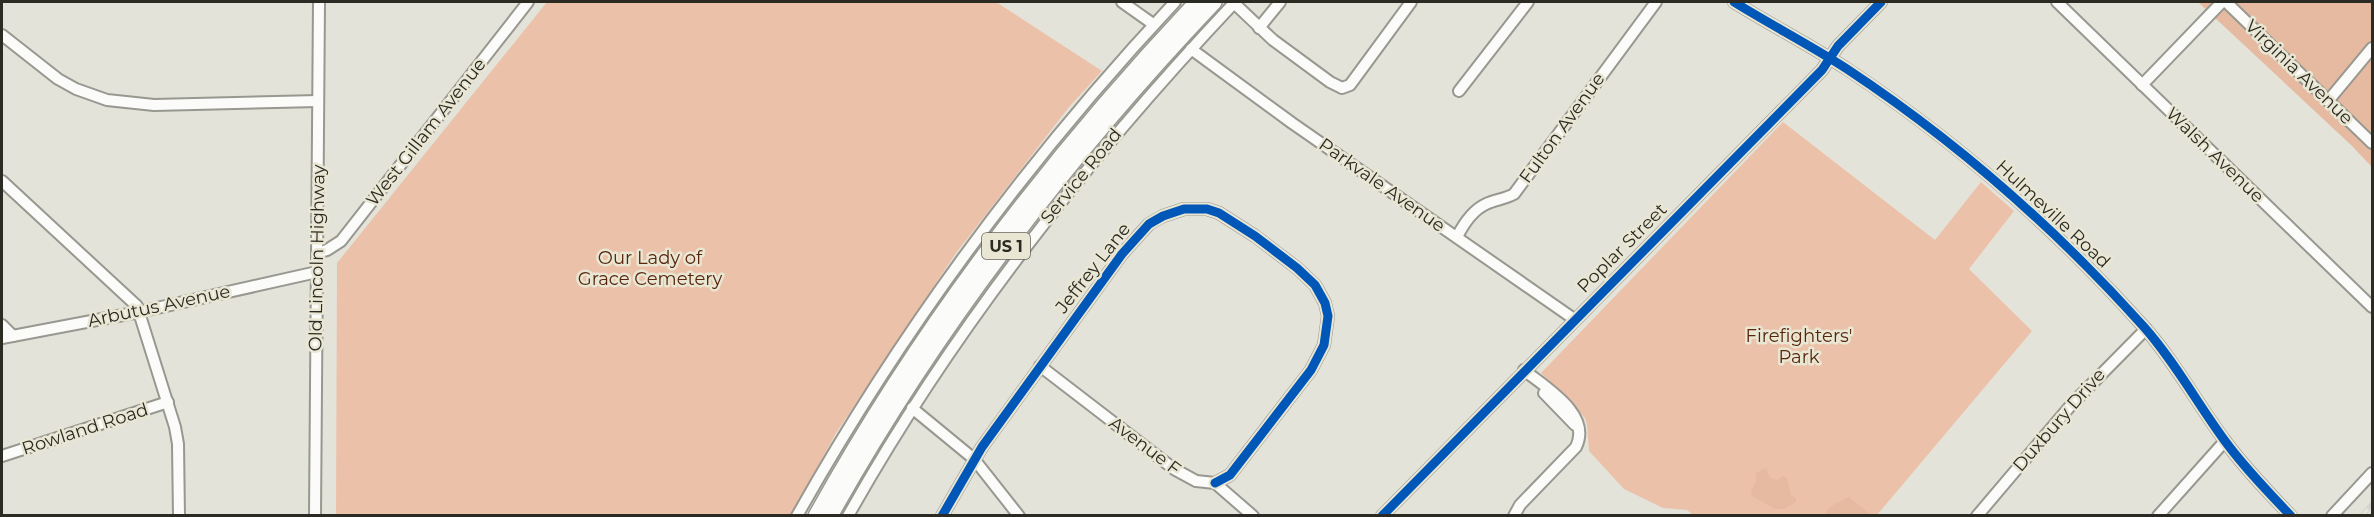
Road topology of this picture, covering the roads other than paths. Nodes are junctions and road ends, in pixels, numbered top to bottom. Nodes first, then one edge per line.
1 (319, 2) edge
2 (528, 2) edge
3 (1122, 2) edge
4 (1175, 2) edge
5 (1197, 2) edge
6 (1214, 2) edge
7 (1235, 2) edge
8 (1280, 2) edge
9 (1411, 2) edge
10 (1528, 2) edge
11 (1656, 2) edge
12 (1734, 2) edge
13 (1881, 2) edge
14 (2057, 2) edge
15 (2224, 2) edge
16 (1153, 24) junction
17 (1259, 28) junction
18 (2, 35) edge
19 (2373, 48) edge
20 (1191, 49) junction
21 (1831, 59) junction
22 (2142, 85) junction
23 (1459, 91) dead end
24 (318, 101) junction
25 (2328, 101) junction
26 (2373, 143) edge
27 (2, 182) edge
28 (1457, 237) junction
29 (317, 253) junction
30 (317, 272) junction
31 (2373, 307) edge
32 (139, 312) junction
33 (1574, 319) junction
34 (2, 325) edge
35 (2146, 329) junction
36 (13, 336) junction
37 (2, 338) edge
38 (1040, 366) junction
39 (1524, 370) junction
40 (168, 402) junction
41 (912, 408) junction
42 (2225, 441) junction
43 (2, 456) edge
44 (974, 459) junction
45 (2373, 473) edge
46 (1215, 483) junction
47 (179, 516) edge
48 (315, 516) edge
49 (797, 516) edge
50 (816, 516) edge
51 (830, 516) edge
52 (848, 516) edge
53 (942, 516) edge
54 (1019, 516) edge
55 (1254, 516) edge
56 (1383, 516) edge
57 (1514, 516) edge
58 (1977, 516) edge
59 (2158, 516) edge
60 (2291, 516) edge
61 (2332, 516) edge

1 - 24 street, Old Lincoln Highway
2 - 29 street, West Gillam Avenue
3 - 16 street
4 - 16 street
5 - 50 highway, US 1
6 - 51 highway, US 1
7 - 17 street
7 - 20 street, Service Road
8 - 17 street
9 - 17 street
10 - 23 street
11 - 28 street, Fulton Avenue
12 - 21 street, Hulmeville Road
13 - 21 street, Poplar Street
14 - 22 street, Walsh Avenue
15 - 22 street
15 - 25 street, Virginia Avenue
16 - 49 street
18 - 24 street
19 - 25 street
20 - 28 street, Parkvale Avenue
20 - 41 street, Service Road
21 - 33 street, Poplar Street
21 - 35 street, Hulmeville Road
22 - 31 street, Walsh Avenue
24 - 29 street, Old Lincoln Highway
25 - 26 street, Virginia Avenue
27 - 32 street
28 - 33 street, Parkvale Avenue
29 - 30 street, Old Lincoln Highway
30 - 32 street, Arbutus Avenue
30 - 48 street, Old Lincoln Highway
32 - 36 street, Arbutus Avenue
32 - 40 street
33 - 39 street, Poplar Street
34 - 36 street
35 - 42 street, Hulmeville Road
35 - 58 street, Duxbury Drive
36 - 37 street, Arbutus Avenue
38 - 44 street, Jeffrey Lane
38 - 46 street, Avenue F
38 - 46 street, Jeffrey Lane
39 - 56 street, Poplar Street
39 - 57 street
40 - 43 street, Rowland Road
40 - 47 street
41 - 44 street
41 - 52 street, Service Road
42 - 59 street
42 - 60 street, Hulmeville Road
44 - 53 street, Jeffrey Lane
44 - 54 street
45 - 61 street
46 - 55 street, Avenue F

